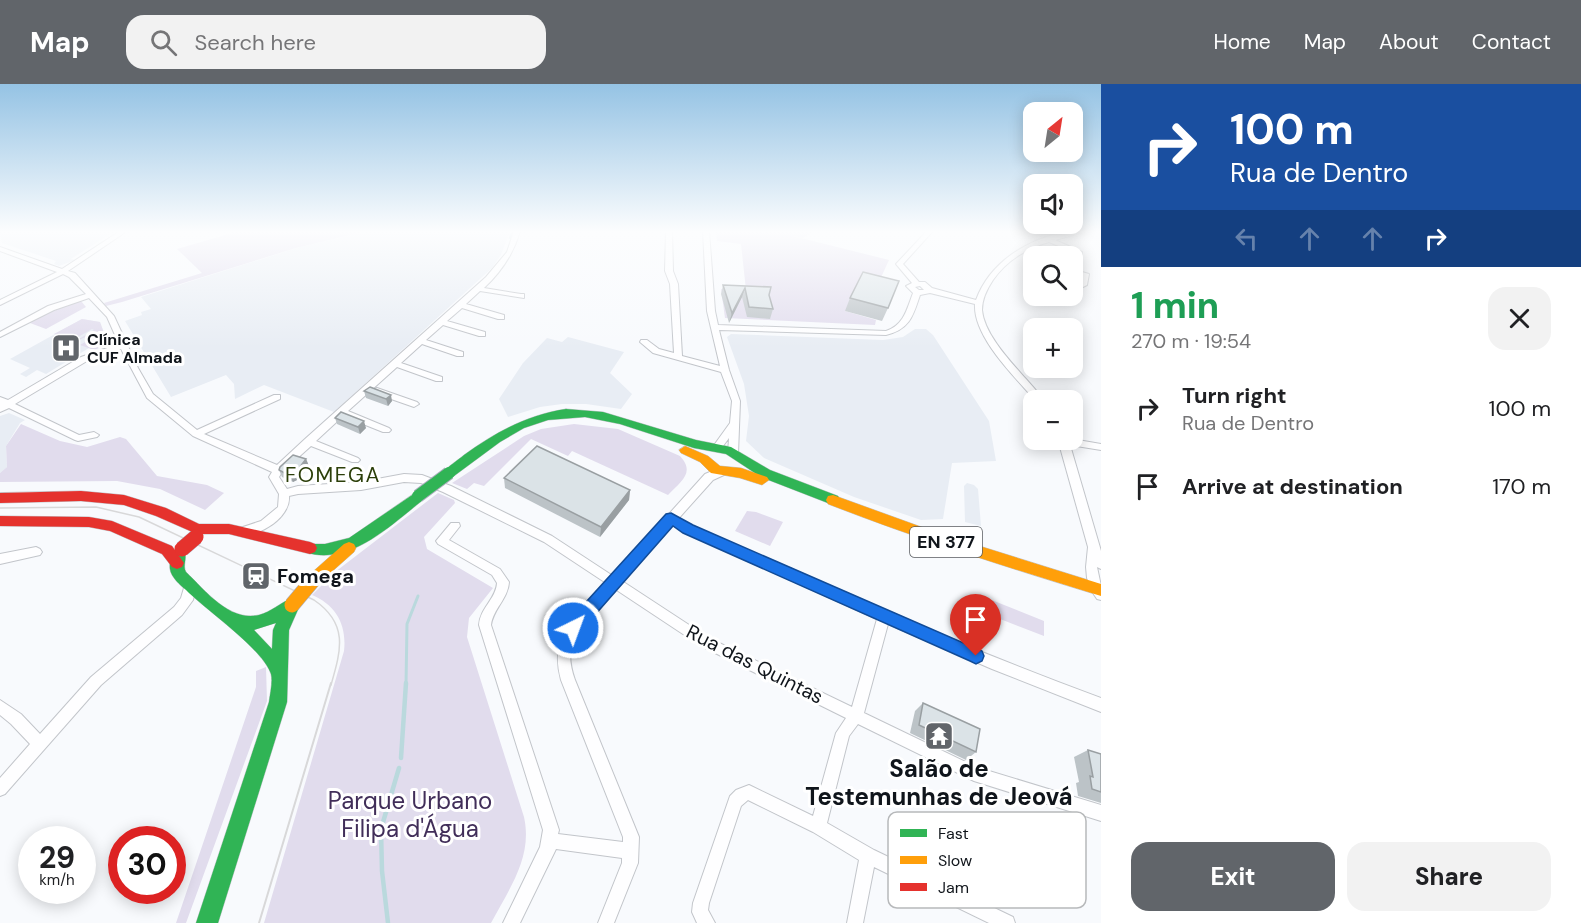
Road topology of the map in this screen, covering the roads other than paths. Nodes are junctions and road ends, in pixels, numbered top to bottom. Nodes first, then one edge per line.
1 (494, 270) edge
2 (669, 270) edge
3 (708, 270) edge
4 (903, 270) edge
5 (995, 270) edge
6 (64, 271) joint
7 (1085, 274) dead end
8 (1083, 285) edge
9 (916, 288) junction
10 (478, 289) junction
11 (92, 295) junction
12 (521, 296) dead end
13 (0, 303) edge
14 (979, 303) junction
15 (461, 305) junction
16 (501, 317) dead end
17 (442, 322) junction
18 (714, 327) junction
19 (482, 334) dead end
20 (0, 335) edge
21 (421, 341) junction
22 (644, 342) dead end
23 (124, 345) junction
24 (460, 354) dead end
25 (678, 357) junction
26 (396, 364) junction
27 (725, 370) junction
28 (439, 379) dead end
29 (369, 387) junction
30 (1031, 390) edge
31 (277, 397) dead end
32 (414, 404) dead end
33 (3, 405) edge
34 (341, 412) junction
35 (734, 424) junction
36 (387, 430) dead end
37 (196, 434) junction
38 (94, 435) dead end
39 (308, 441) junction
40 (1083, 444) edge
41 (1101, 447) edge
42 (1067, 450) edge
43 (734, 455) junction
44 (709, 459) junction
45 (355, 460) dead end
46 (278, 470) junction
47 (725, 471) junction
48 (284, 494) junction
49 (0, 498) edge
50 (276, 515) junction
51 (671, 518) junction
52 (0, 521) edge
53 (455, 526) dead end
54 (215, 529) junction
55 (242, 532) junction
56 (358, 539) junction
57 (277, 541) junction
58 (303, 548) junction
59 (1093, 548) junction
60 (36, 552) dead end
61 (0, 559) edge
62 (177, 563) junction
63 (1101, 564) edge
64 (313, 580) junction
65 (615, 582) junction
66 (190, 584) junction
67 (1100, 593) edge
68 (209, 601) junction
69 (292, 605) junction
70 (178, 611) junction
71 (884, 617) junction
72 (232, 621) junction
73 (280, 674) junction
74 (1101, 705) edge
75 (0, 707) edge
76 (857, 715) junction
77 (40, 744) junction
78 (0, 789) edge
79 (1101, 813) edge
80 (818, 827) junction
81 (550, 841) junction
82 (631, 851) junction
83 (868, 856) junction
84 (888, 866) edge
85 (976, 908) edge
86 (207, 923) edge
87 (511, 923) edge
88 (606, 923) edge
89 (707, 923) edge
90 (855, 923) edge
91 (1007, 923) edge

1 - 10 street
2 - 25 street
3 - 18 street
4 - 9 street
5 - 14 street
6 - 11 street
6 - 13 street
7 - 8 street
9 - 14 street
9 - 18 street
10 - 12 street
10 - 15 street
11 - 20 street
11 - 23 street
14 - 30 street
15 - 16 street
15 - 17 street
17 - 19 street
17 - 21 street
18 - 27 street
21 - 24 street
21 - 26 street
22 - 25 street
23 - 33 street
23 - 37 street
25 - 27 street
26 - 28 street
26 - 29 street
27 - 35 street
29 - 32 street
29 - 34 street
31 - 37 street
33 - 38 street
34 - 36 street
34 - 39 street
35 - 43 street
35 - 44 street
37 - 46 street
39 - 45 street
39 - 46 street
40 - 41 street
42 - 59 street
43 - 44 main road, EN 377
43 - 47 main road
43 - 67 main road, EN 377
44 - 47 main road, EN 377
44 - 51 street
44 - 56 main road, EN 377, bridge
46 - 48 street
47 - 67 main road, EN 377
48 - 50 street
48 - 65 street, Rua das Quintas
49 - 54 main road
50 - 55 street
50 - 57 street
51 - 65 street
51 - 71 street
52 - 62 main road
53 - 81 street
54 - 55 main road
54 - 62 main road, bridge
55 - 57 main road
56 - 58 main road, EN 377
56 - 64 main road, EN 377
57 - 58 main road
58 - 64 main road
59 - 63 street
59 - 67 street
60 - 61 street
62 - 66 main road
64 - 69 main road, bridge
65 - 76 street, Rua das Quintas
65 - 82 street
66 - 68 main road
66 - 70 street
68 - 70 street
68 - 72 main road
69 - 72 main road
69 - 73 main road
70 - 77 street
71 - 74 street
71 - 76 street
72 - 73 main road
73 - 86 main road
75 - 77 street
76 - 79 street, Rua das Quintas
76 - 80 street
77 - 78 street
80 - 83 street
80 - 89 street
81 - 82 street
81 - 87 street
82 - 88 street
83 - 84 street
83 - 90 street
85 - 91 street

